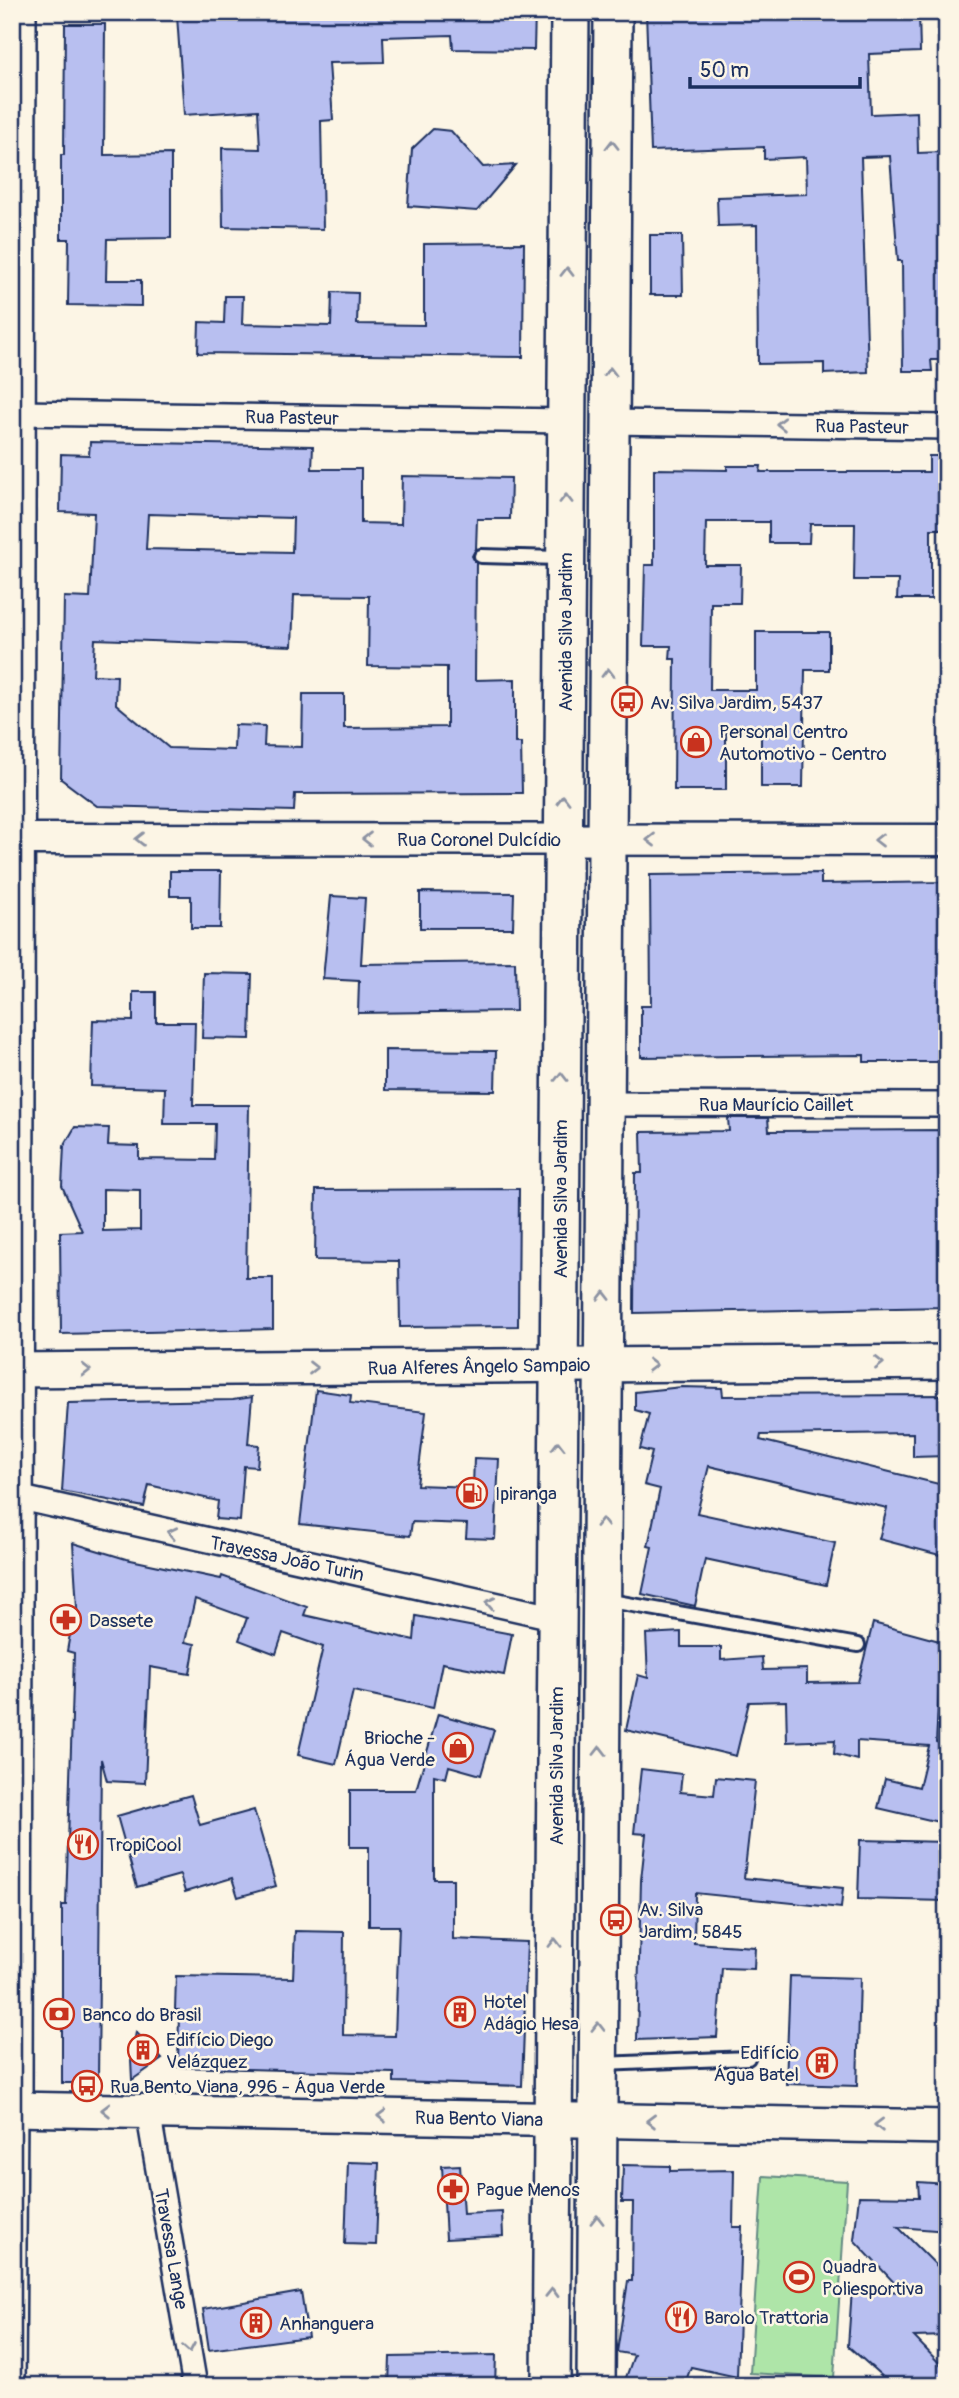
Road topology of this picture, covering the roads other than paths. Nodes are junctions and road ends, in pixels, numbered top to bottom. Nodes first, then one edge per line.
1 (19, 12) edge
2 (570, 12) edge
3 (613, 12) edge
4 (612, 93) junction
5 (569, 128) junction
6 (18, 413) junction
7 (566, 421) junction
8 (610, 422) junction
9 (947, 427) edge
10 (481, 556) dead end
11 (565, 558) junction
12 (14, 839) edge
13 (563, 839) junction
14 (607, 839) junction
15 (947, 840) edge
16 (562, 1002) junction
17 (605, 1057) junction
18 (605, 1104) junction
19 (947, 1105) edge
20 (947, 1362) edge
21 (559, 1365) junction
22 (603, 1365) junction
23 (15, 1370) edge
24 (17, 1497) junction
25 (601, 1599) junction
26 (557, 1618) junction
27 (858, 1645) dead end
28 (600, 1807) junction
29 (555, 1836) junction
30 (748, 2058) dead end
31 (598, 2064) junction
32 (14, 2109) edge
33 (148, 2111) junction
34 (553, 2119) junction
35 (597, 2120) junction
36 (947, 2127) edge
37 (551, 2333) junction
38 (13, 2386) edge
39 (195, 2386) edge
40 (551, 2386) edge
41 (577, 2386) edge
42 (596, 2386) edge

1 - 6 main road
2 - 5 main road, Avenida Silva Jardim
3 - 4 main road
4 - 5 main road
8 -> 4 main road
7 -> 5 main road, Avenida Silva Jardim
6 - 7 street, Rua Pasteur
6 - 12 main road
11 -> 7 main road, Avenida Silva Jardim
9 -> 8 street, Rua Pasteur
14 -> 8 main road
10 - 11 lane
13 -> 11 main road, Avenida Silva Jardim
13 -> 12 street, Rua Coronel Dulcídio
12 - 23 main road
13 - 14 street, Rua Coronel Dulcídio
13 - 16 main road, Avenida Silva Jardim
15 -> 14 street, Rua Coronel Dulcídio
14 - 17 main road
16 - 17 main road
21 -> 16 main road, Avenida Silva Jardim
17 - 18 main road
18 - 19 street, Rua Maurício Caillet
22 -> 18 main road
22 -> 20 main road, Rua Alferes Ângelo Sampaio
21 - 22 main road, Rua Alferes Ângelo Sampaio
23 -> 21 main road, Rua Alferes Ângelo Sampaio
26 -> 21 main road, Avenida Silva Jardim
25 -> 22 main road
23 - 24 main road
26 -> 24 street, Travessa João Turin
24 - 32 main road
25 - 27 lane
28 -> 25 main road
26 - 29 main road, Avenida Silva Jardim
28 - 29 main road
31 -> 28 main road
34 -> 29 main road, Avenida Silva Jardim
30 - 31 lane
31 - 35 main road
33 -> 32 main road, Rua Bento Viana
32 - 38 street
34 -> 33 main road, Rua Bento Viana
33 -> 39 street, Travessa Lange
34 - 35 main road, Rua Bento Viana
37 -> 34 main road, Avenida Silva Jardim
36 -> 35 main road, Rua Bento Viana
42 -> 35 main road
37 - 40 main road, Avenida Silva Jardim
37 - 41 main road

